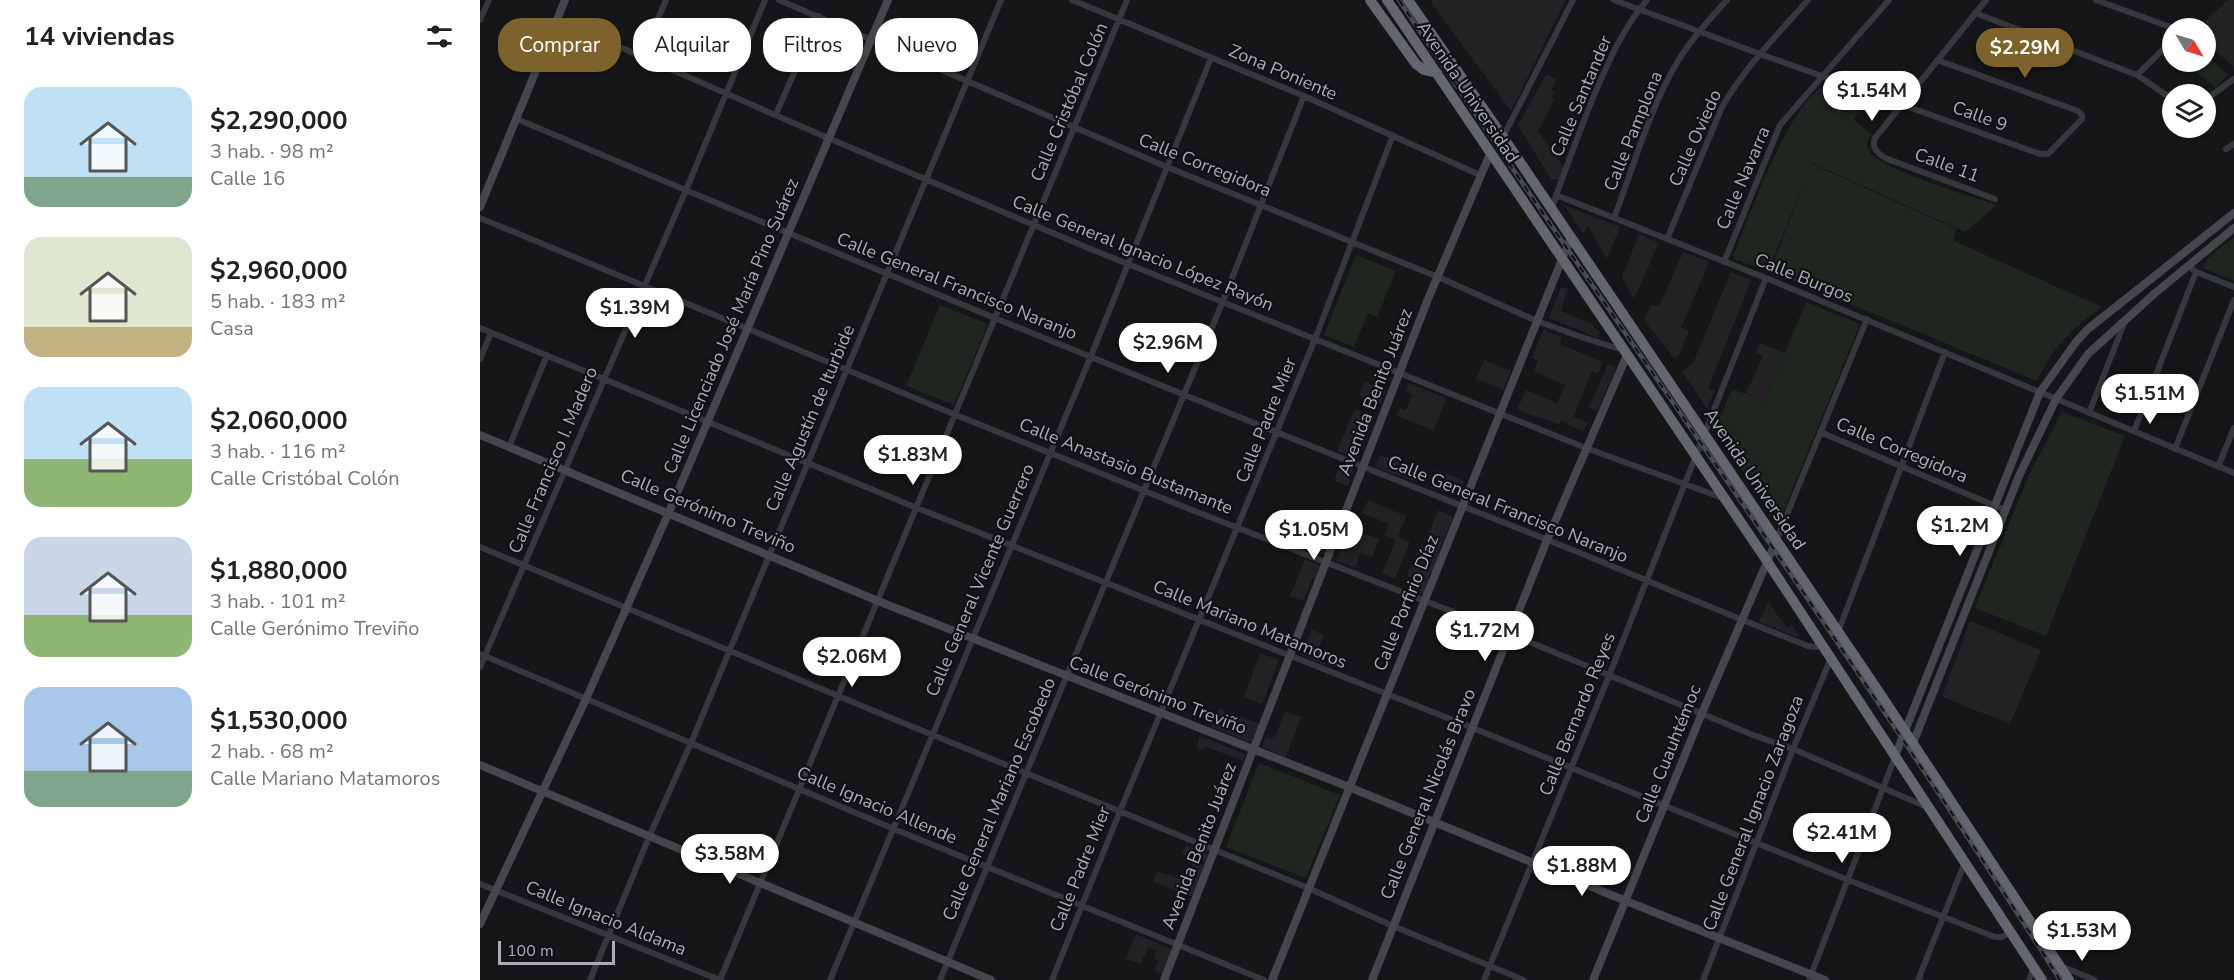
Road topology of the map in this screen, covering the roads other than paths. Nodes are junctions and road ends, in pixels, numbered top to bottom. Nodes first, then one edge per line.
1 (489, 0) edge
2 (565, 0) edge
3 (666, 0) edge
4 (765, 0) edge
5 (779, 0) edge
6 (888, 0) edge
7 (1001, 0) edge
8 (1072, 0) edge
9 (1127, 0) edge
10 (1371, 0) edge
11 (1387, 0) edge
12 (1411, 0) edge
13 (1573, 0) edge
14 (1614, 0) edge
15 (1647, 0) edge
16 (1727, 0) edge
17 (1808, 0) edge
18 (1888, 0) edge
19 (1986, 0) edge
20 (2096, 0) edge
21 (1638, 10) junction
22 (1975, 14) junction
23 (819, 16) junction
24 (559, 18) edge
25 (658, 18) edge
26 (480, 20) edge
27 (1119, 20) junction
28 (2162, 24) edge
29 (1699, 31) junction
30 (871, 39) junction
31 (2162, 51) edge
32 (1760, 54) junction
33 (1211, 58) junction
34 (1937, 60) junction
35 (536, 72) edge
36 (679, 72) edge
37 (1437, 74) junction
38 (1821, 75) junction
39 (2137, 75) junction
40 (968, 80) junction
41 (2234, 80) edge
42 (726, 92) junction
43 (2162, 92) edge
44 (2216, 92) edge
45 (1304, 96) junction
46 (1902, 104) junction
47 (776, 114) junction
48 (517, 119) junction
49 (1074, 127) junction
50 (1393, 135) junction
51 (1503, 136) junction
52 (828, 138) junction
53 (2234, 144) edge
54 (2226, 149) dead end
55 (1490, 154) junction
56 (1167, 167) junction
57 (1480, 175) junction
58 (927, 180) junction
59 (686, 190) junction
60 (1556, 195) junction
61 (1995, 199) dead end
62 (1261, 204) junction
63 (480, 207) edge
64 (1552, 209) junction
65 (2234, 213) edge
66 (480, 218) edge
67 (1614, 218) junction
68 (1034, 225) junction
69 (2234, 228) edge
70 (788, 234) junction
71 (1571, 237) junction
72 (1667, 239) junction
73 (1352, 243) junction
74 (1562, 261) junction
75 (1724, 262) junction
76 (1129, 263) junction
77 (2192, 270) junction
78 (886, 273) junction
79 (1438, 277) junction
80 (1766, 278) junction
81 (644, 287) junction
82 (2234, 287) edge
83 (2234, 300) edge
84 (1223, 301) junction
85 (995, 318) junction
86 (1867, 319) junction
87 (1537, 321) junction
88 (2125, 321) junction
89 (480, 327) edge
90 (748, 330) junction
91 (491, 333) junction
92 (1315, 339) junction
93 (1945, 352) junction
94 (1625, 353) junction
95 (547, 356) junction
96 (1091, 356) junction
97 (480, 359) edge
98 (846, 369) junction
99 (1400, 374) junction
100 (604, 379) junction
101 (2040, 392) junction
102 (1185, 394) junction
103 (2056, 399) junction
104 (1500, 413) junction
105 (2089, 413) junction
106 (956, 415) junction
107 (708, 422) junction
108 (2234, 428) edge
109 (2134, 431) junction
110 (1820, 432) junction
111 (1277, 433) junction
112 (480, 435) edge
113 (1705, 435) junction
114 (509, 447) junction
115 (1586, 448) junction
116 (2175, 449) junction
117 (1050, 453) junction
118 (1696, 459) junction
119 (807, 463) junction
120 (1901, 466) junction
121 (2218, 466) junction
122 (1364, 467) junction
123 (566, 470) junction
124 (2234, 473) edge
125 (1685, 484) junction
126 (1145, 491) junction
127 (1724, 498) junction
128 (1994, 505) junction
129 (1462, 507) junction
130 (917, 508) junction
131 (2005, 510) junction
132 (669, 512) junction
133 (1238, 527) junction
134 (1547, 540) junction
135 (1776, 541) junction
136 (1012, 545) junction
137 (480, 547) edge
138 (769, 555) junction
139 (1767, 561) junction
140 (1328, 562) junction
141 (525, 565) junction
142 (1647, 580) junction
143 (1106, 582) junction
144 (878, 601) junction
145 (1425, 602) junction
146 (627, 607) junction
147 (1199, 619) junction
148 (1742, 620) junction
149 (1838, 632) junction
150 (1510, 634) junction
151 (972, 639) junction
152 (1822, 644) junction
153 (730, 651) junction
154 (483, 655) edge
155 (1290, 656) junction
156 (1831, 658) junction
157 (480, 667) edge
158 (1609, 676) junction
159 (1066, 677) junction
160 (838, 695) junction
161 (1387, 695) junction
162 (586, 699) junction
163 (1160, 713) junction
164 (1702, 713) junction
165 (1473, 728) junction
166 (1905, 731) junction
167 (933, 734) junction
168 (691, 743) junction
169 (1913, 743) junction
170 (1793, 749) junction
171 (1253, 750) junction
172 (1895, 756) junction
173 (480, 765) edge
174 (1571, 767) junction
175 (1026, 774) junction
176 (1350, 787) junction
177 (1885, 787) junction
178 (799, 789) junction
179 (543, 792) junction
180 (1664, 805) junction
181 (1929, 808) junction
182 (1120, 811) junction
183 (1435, 823) junction
184 (894, 829) junction
185 (649, 837) junction
186 (1756, 843) junction
187 (1215, 850) junction
188 (1965, 862) junction
189 (1533, 863) junction
190 (988, 867) junction
191 (1848, 880) junction
192 (759, 883) junction
193 (480, 884) edge
194 (1308, 888) junction
195 (496, 890) junction
196 (1626, 901) junction
197 (1082, 907) junction
198 (1943, 916) junction
199 (853, 921) junction
200 (480, 924) edge
201 (1393, 926) junction
202 (2011, 932) junction
203 (609, 934) junction
204 (1720, 938) junction
205 (1179, 946) junction
206 (948, 962) junction
207 (1490, 965) junction
208 (2060, 966) junction
209 (2034, 968) junction
210 (1810, 977) edge
211 (590, 980) edge
212 (720, 980) edge
213 (830, 980) edge
214 (940, 980) edge
215 (992, 980) edge
216 (1052, 980) edge
217 (1164, 980) edge
218 (1264, 980) edge
219 (1272, 980) edge
220 (1372, 980) edge
221 (1484, 980) edge
222 (1524, 980) edge
223 (1593, 980) edge
224 (1703, 980) edge
225 (1825, 980) edge
226 (1918, 980) edge
227 (2029, 980) edge
228 (2042, 980) edge
229 (2069, 980) edge
230 (2095, 980) edge

1 - 26 street
2 - 24 street
3 - 25 street
4 - 42 street, Calle Francisco I. Madero
5 - 23 street, Calle Corregidora
6 - 30 street, Calle Licenciado José María Pino Suárez
7 - 40 street, Calle Agustín de Iturbide
8 - 27 street, Zona Poniente
9 - 27 street, Calle Cristóbal Colón
10 - 37 highway
11 - 37 highway, Avenida Universidad
12 - 51 highway, Avenida Universidad
13 - 51 street
14 - 21 street, Calle 9
15 - 21 street, Calle Santander
16 - 29 street, Calle Pamplona
17 - 32 street, Calle Oviedo
18 - 38 street, Calle Navarra
19 - 22 street
20 - 28 street
21 - 29 street, Calle 9
21 - 60 street, Calle Santander
22 - 34 street
22 - 39 street
23 - 30 street, Calle Corregidora
23 - 47 street
27 - 33 street, Zona Poniente
27 - 49 street, Calle Cristóbal Colón
29 - 32 street, Calle 9
29 - 67 street, Calle Pamplona
30 - 40 street, Calle Corregidora
30 - 52 street, Calle Licenciado José María Pino Suárez
31 - 39 street
32 - 38 street, Calle 9
32 - 72 street, Calle Oviedo
33 - 45 street, Zona Poniente
33 - 56 street, Calle General Vicente Guerrero
34 - 46 street
34 - 46 street, Calle 9
35 - 48 street
36 - 42 street, Calle General Ignacio López Rayón
37 - 55 highway, Avenida Universidad
38 - 46 street, Calle 9
38 - 75 street, Calle Navarra
39 - 43 street
40 - 49 street, Calle Corregidora
40 - 58 street, Calle Agustín de Iturbide
41 - 44 street
42 - 47 street, Calle General Ignacio López Rayón
42 - 59 street, Calle Francisco I. Madero
45 - 50 street, Zona Poniente
45 - 62 street, Calle General Mariano Escobedo
46 - 61 street, Calle 11
47 - 52 street, Calle General Ignacio López Rayón
48 - 59 street, Calle General Francisco Naranjo
48 - 63 street
49 - 56 street, Calle Corregidora
49 - 68 street, Calle Cristóbal Colón
50 - 57 street, Zona Poniente
50 - 73 street, Calle Padre Mier
51 - 64 highway, Avenida Universidad
52 - 58 street, Calle General Ignacio López Rayón
52 - 70 street, Calle Licenciado José María Pino Suárez
53 - 54 street
55 - 57 street, Avenida Benito Juárez
55 - 74 highway, Avenida Universidad
56 - 62 street, Calle Corregidora
56 - 76 street, Calle General Vicente Guerrero
57 - 79 street, Avenida Benito Juárez
58 - 68 street, Calle General Ignacio López Rayón
58 - 78 street, Calle Agustín de Iturbide
59 - 70 street, Calle General Francisco Naranjo
59 - 81 street, Calle Francisco I. Madero
60 - 64 street, Calle Santander
60 - 67 street, Calle Burgos
62 - 73 street, Calle Corregidora
62 - 84 street, Calle General Mariano Escobedo
64 - 71 highway, Avenida Universidad
65 - 101 street
66 - 81 street, Calle Anastasio Bustamante
67 - 72 street, Calle Burgos
68 - 76 street, Calle General Ignacio López Rayón
68 - 85 street, Calle Cristóbal Colón
69 - 77 street
70 - 78 street, Calle General Francisco Naranjo
70 - 90 street, Calle Licenciado José María Pino Suárez
71 - 74 street, Calle Porfirio Díaz
71 - 113 highway, Avenida Universidad
72 - 75 street, Calle Burgos
73 - 79 street, Calle Corregidora
73 - 92 street, Calle Padre Mier
74 - 87 street, Calle Porfirio Díaz
74 - 94 highway, Avenida Universidad
75 - 80 street, Calle Burgos
76 - 84 street, Calle General Ignacio López Rayón
76 - 96 street, Calle General Vicente Guerrero
77 - 82 street
77 - 88 street
77 - 109 street
78 - 85 street, Calle General Francisco Naranjo
78 - 98 street, Calle Agustín de Iturbide
79 - 87 street, Calle Corregidora
79 - 99 street, Avenida Benito Juárez
80 - 86 street, Calle Burgos
80 - 113 street, Calle Bernardo Reyes
81 - 90 street, Calle Anastasio Bustamante
81 - 100 street, Calle Francisco I. Madero
83 - 116 street
84 - 92 street, Calle General Ignacio López Rayón
84 - 102 street, Calle General Mariano Escobedo
85 - 96 street, Calle General Francisco Naranjo
85 - 106 street, Calle Cristóbal Colón
86 - 93 street, Calle Burgos
86 - 110 street
87 - 94 street, Calle Corregidora
87 - 104 street, Calle Porfirio Díaz
88 - 103 street
88 - 105 street
89 - 91 street, Calle Mariano Matamoros
90 - 98 street, Calle Anastasio Bustamante
90 - 107 street, Calle Licenciado José María Pino Suárez
91 - 95 street, Calle Mariano Matamoros
91 - 97 street
92 - 99 street, Calle General Ignacio López Rayón
92 - 111 street, Calle Padre Mier
93 - 101 street, Calle Burgos
93 - 120 street
94 - 115 street, Calle General Nicolás Bravo
94 - 118 highway, Avenida Universidad
95 - 100 street, Calle Mariano Matamoros
95 - 114 street
96 - 102 street, Calle General Francisco Naranjo
96 - 117 street, Calle General Vicente Guerrero
98 - 106 street, Calle Anastasio Bustamante
98 - 119 street, Calle Agustín de Iturbide
99 - 104 street, Calle General Ignacio López Rayón
99 - 122 street, Avenida Benito Juárez
100 - 107 street, Calle Mariano Matamoros
100 - 123 street, Calle Francisco I. Madero
101 - 103 street, Calle Burgos
101 - 128 street
102 - 111 street, Calle General Francisco Naranjo
102 - 126 street, Calle General Mariano Escobedo
103 - 105 street, Calle Burgos
103 - 131 street
104 - 115 street, Calle General Ignacio López Rayón
104 - 129 street, Calle Porfirio Díaz
105 - 109 street, Calle Burgos
106 - 117 street, Calle Anastasio Bustamante
106 - 130 street, Calle Cristóbal Colón
107 - 119 street, Calle Mariano Matamoros
107 - 132 street, Calle Licenciado José María Pino Suárez
108 - 121 street
109 - 116 street, Calle Burgos
110 - 120 street, Calle Corregidora
110 - 135 street
111 - 122 street, Calle General Francisco Naranjo
111 - 133 street, Calle Padre Mier
112 - 114 street, Calle Gerónimo Treviño
113 - 118 street, Calle Bernardo Reyes
113 - 135 highway, Avenida Universidad
114 - 123 street, Calle Gerónimo Treviño
115 - 125 street, Calle General Ignacio López Rayón
115 - 134 street, Calle General Nicolás Bravo
116 - 121 street, Calle Burgos
117 - 126 street, Calle Anastasio Bustamante
117 - 136 street, Calle General Vicente Guerrero
118 - 125 street, Calle Bernardo Reyes
118 - 127 highway, Avenida Universidad
119 - 130 street, Calle Mariano Matamoros
119 - 138 street, Calle Agustín de Iturbide
120 - 128 street, Calle Corregidora
120 - 149 street
121 - 124 street, Calle Burgos
122 - 129 street, Calle General Francisco Naranjo
122 - 140 street, Avenida Benito Juárez
123 - 132 street, Calle Gerónimo Treviño
123 - 141 street, Calle Francisco I. Madero
125 - 127 street, Calle General Ignacio López Rayón
125 - 142 street, Calle Bernardo Reyes
126 - 133 street, Calle Anastasio Bustamante
126 - 143 street, Calle General Mariano Escobedo
127 - 139 highway, Avenida Universidad
128 - 131 street, Calle Corregidora
128 - 166 street
129 - 134 street, Calle General Francisco Naranjo
129 - 145 street, Calle Porfirio Díaz
130 - 136 street, Calle Mariano Matamoros
130 - 144 street, Calle Cristóbal Colón
131 - 169 street
132 - 138 street, Calle Gerónimo Treviño
132 - 146 street, Calle Licenciado José María Pino Suárez
133 - 140 street, Calle Anastasio Bustamante
133 - 147 street, Calle Padre Mier
134 - 142 street, Calle General Francisco Naranjo
134 - 150 street, Calle General Nicolás Bravo
135 - 139 street, Calle Cuauhtémoc
135 - 149 highway, Avenida Universidad
136 - 143 street, Calle Mariano Matamoros
136 - 151 street, Calle General Vicente Guerrero
137 - 141 street
138 - 144 street, Calle Gerónimo Treviño
138 - 153 street, Calle Agustín de Iturbide
139 - 148 street, Calle Cuauhtémoc
139 - 152 highway, Avenida Universidad
140 - 145 street, Calle Anastasio Bustamante
140 - 155 street, Avenida Benito Juárez
141 - 146 street
141 - 154 street, Calle Francisco I. Madero
142 - 148 street, Calle General Francisco Naranjo
142 - 158 street, Calle Bernardo Reyes
143 - 147 street, Calle Mariano Matamoros
143 - 159 street, Calle General Mariano Escobedo
144 - 151 street, Calle Gerónimo Treviño
144 - 160 street, Calle Cristóbal Colón
145 - 150 street, Calle Anastasio Bustamante
145 - 161 street, Calle Porfirio Díaz
146 - 153 street
146 - 162 street, Calle Licenciado José María Pino Suárez
147 - 155 street, Calle Mariano Matamoros
147 - 163 street, Calle Padre Mier
148 - 152 street, Calle General Francisco Naranjo
148 - 164 street, Calle Cuauhtémoc
149 - 166 highway, Avenida Universidad
150 - 158 street, Calle Anastasio Bustamante
150 - 165 street, Calle General Nicolás Bravo
151 - 159 street, Calle Gerónimo Treviño
151 - 167 street, Calle General Vicente Guerrero
152 - 156 highway, Avenida Universidad
153 - 160 street
153 - 168 street, Calle Agustín de Iturbide
154 - 157 street, Calle Francisco I. Madero
154 - 162 street, Calle Ignacio Allende
155 - 161 street, Calle Mariano Matamoros
155 - 171 street, Avenida Benito Juárez
156 - 170 street, Calle General Ignacio Zaragoza
156 - 172 highway, Avenida Universidad
158 - 164 street, Calle Anastasio Bustamante
158 - 174 street, Calle Bernardo Reyes
159 - 163 street, Calle Gerónimo Treviño
159 - 175 street, Calle General Mariano Escobedo
160 - 167 street
160 - 178 street, Calle Cristóbal Colón
161 - 165 street, Calle Mariano Matamoros
161 - 176 street, Calle Porfirio Díaz
162 - 168 street, Calle Ignacio Allende
162 - 179 street, Calle Licenciado José María Pino Suárez
163 - 171 street, Calle Gerónimo Treviño
163 - 182 street, Calle Padre Mier
164 - 170 street, Calle Anastasio Bustamante
164 - 180 street, Calle Cuauhtémoc
165 - 174 street, Calle Mariano Matamoros
165 - 183 street, Calle General Nicolás Bravo
166 - 169 highway, Avenida Universidad
166 - 172 street
167 - 175 street
167 - 184 street, Calle General Vicente Guerrero
168 - 178 street, Calle Ignacio Allende
168 - 185 street, Calle Agustín de Iturbide
169 - 208 highway, Avenida Universidad
170 - 177 street, Calle Anastasio Bustamante
170 - 186 street, Calle General Ignacio Zaragoza
171 - 176 street, Calle Gerónimo Treviño
171 - 187 street, Avenida Benito Juárez
172 - 177 street
172 - 181 highway, Avenida Universidad
173 - 179 street
174 - 180 street, Calle Mariano Matamoros
174 - 189 street, Calle Bernardo Reyes
175 - 182 street
175 - 190 street, Calle General Mariano Escobedo
176 - 183 street, Calle Gerónimo Treviño
176 - 194 street, Calle Porfirio Díaz
177 - 181 street, Calle Anastasio Bustamante
177 - 191 street
178 - 184 street, Calle Ignacio Allende
178 - 192 street, Calle Cristóbal Colón
179 - 185 street
179 - 195 street, Calle Licenciado José María Pino Suárez
180 - 186 street, Calle Mariano Matamoros
180 - 196 street, Calle Cuauhtémoc
181 - 188 highway, Avenida Universidad
182 - 187 street
182 - 197 street, Calle Padre Mier
183 - 189 street, Calle Gerónimo Treviño
183 - 201 street, Calle General Nicolás Bravo
184 - 190 street, Calle Ignacio Allende
184 - 199 street, Calle General Vicente Guerrero
185 - 192 street
185 - 203 street, Calle Agustín de Iturbide
186 - 191 street, Calle Mariano Matamoros
186 - 204 street, Calle General Ignacio Zaragoza
187 - 194 street
187 - 205 street, Avenida Benito Juárez
188 - 198 street
188 - 202 highway, Avenida Universidad
189 - 196 street, Calle Gerónimo Treviño
189 - 207 street, Calle Bernardo Reyes
190 - 197 street, Calle Ignacio Allende
190 - 206 street, Calle General Mariano Escobedo
191 - 198 street, Calle Mariano Matamoros
191 - 210 street
192 - 199 street
192 - 212 street, Calle Cristóbal Colón
193 - 195 street, Calle Ignacio Aldama
194 - 201 street
194 - 219 street, Calle Porfirio Díaz
195 - 200 street, Calle Licenciado José María Pino Suárez
195 - 203 street, Calle Ignacio Aldama
196 - 204 street, Calle Gerónimo Treviño
196 - 223 street, Calle Cuauhtémoc
197 - 205 street, Calle Ignacio Allende
197 - 216 street, Calle Padre Mier
198 - 202 street, Calle Mariano Matamoros
198 - 226 street
199 - 206 street
199 - 213 street, Calle General Vicente Guerrero
201 - 207 street
201 - 220 street, Calle General Nicolás Bravo
202 - 209 highway, Avenida Universidad
203 - 211 street, Calle Agustín de Iturbide
203 - 212 street, Calle Ignacio Aldama
204 - 210 street, Calle Gerónimo Treviño
204 - 224 street, Calle General Ignacio Zaragoza
205 - 217 street, Avenida Benito Juárez
205 - 218 street, Calle Ignacio Allende
206 - 214 street, Calle General Mariano Escobedo
206 - 215 street
207 - 221 street, Calle Bernardo Reyes
207 - 222 street
208 - 229 highway, Avenida Universidad
208 - 230 street
209 - 227 street
209 - 228 highway, Avenida Universidad
210 - 225 street, Calle Gerónimo Treviño

